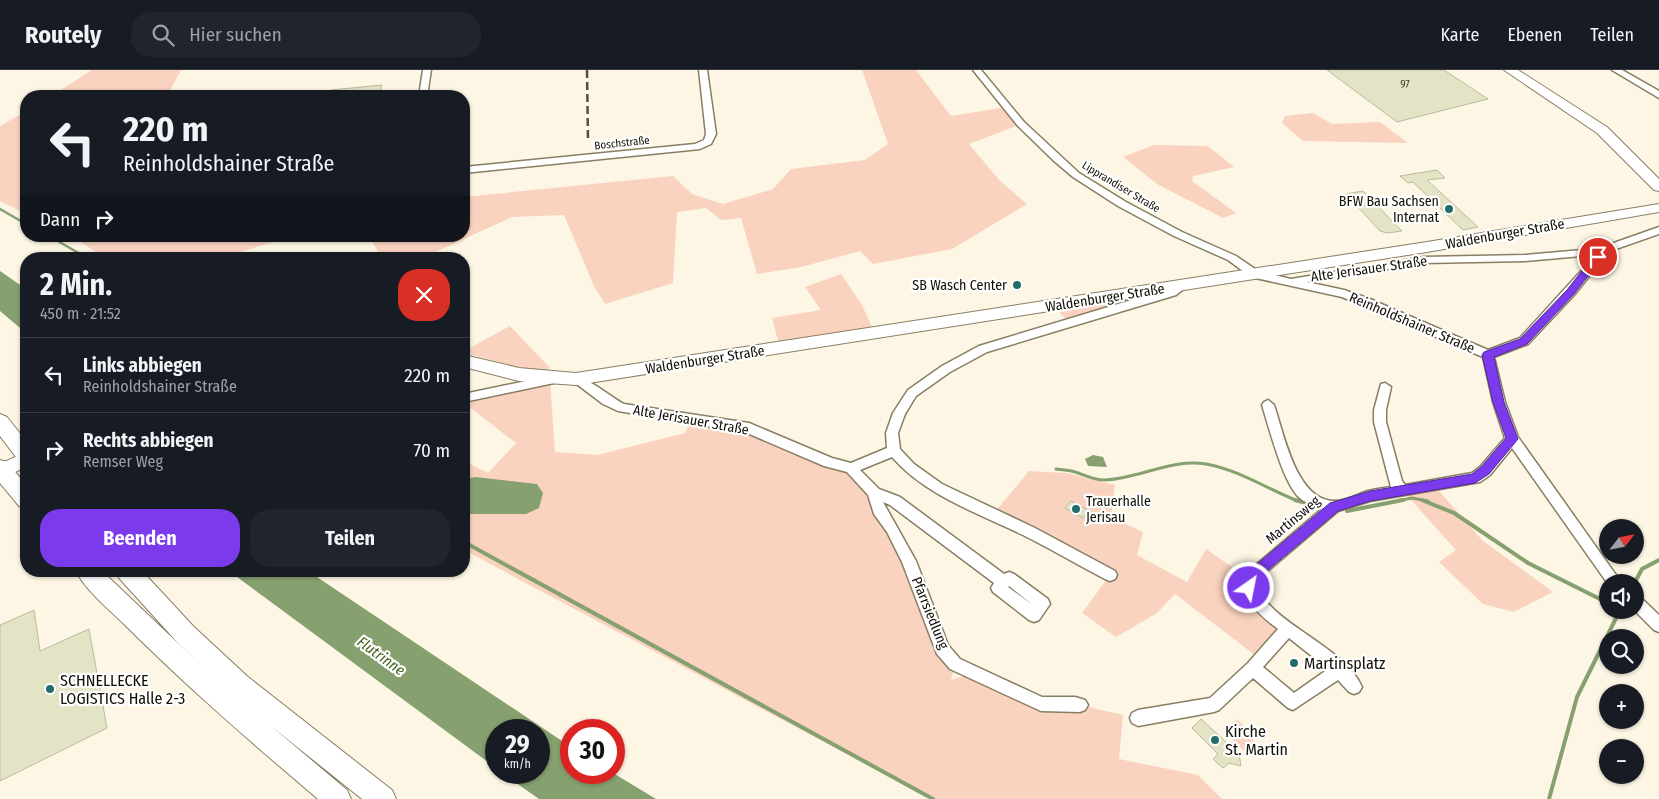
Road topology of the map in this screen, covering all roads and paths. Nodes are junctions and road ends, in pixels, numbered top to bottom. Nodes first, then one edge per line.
1 (427, 70) edge
2 (703, 70) edge
3 (977, 70) edge
4 (1510, 70) edge
5 (1616, 70) edge
6 (424, 90) edge
7 (1659, 95) edge
8 (470, 169) edge
9 (1656, 187) edge
10 (1659, 206) edge
11 (1659, 230) edge
12 (1598, 257) junction
13 (1255, 274) junction
14 (1288, 281) junction
15 (1182, 286) junction
16 (1488, 355) junction
17 (470, 363) edge
18 (576, 379) junction
19 (550, 380) junction
20 (1386, 387) dead end
21 (470, 397) edge
22 (1268, 405) dead end
23 (0, 422) edge
24 (1512, 439) junction
25 (20, 447) edge
26 (894, 451) junction
27 (20, 462) edge
28 (851, 468) junction
29 (1, 470) edge
30 (1402, 490) junction
31 (20, 493) edge
32 (874, 493) junction
33 (1334, 507) junction
34 (1110, 574) dead end
35 (1608, 574) edge
36 (93, 577) edge
37 (132, 577) edge
38 (1004, 582) dead end
39 (1644, 611) edge
40 (1659, 625) edge
41 (1288, 628) junction
42 (1253, 668) junction
43 (1339, 670) junction
44 (1354, 687) dead end
45 (1080, 705) dead end
46 (1138, 718) dead end
47 (338, 799) edge
48 (383, 799) edge

1 - 6 street
2 - 8 street, Boschstraße
3 - 13 street, Lipprandiser Straße
4 - 9 street
5 - 7 street
9 - 10 street
10 - 13 street, Waldenburger Straße
11 - 12 street
12 - 14 street, Alte Jerisauer Straße
12 - 16 street
13 - 14 street, Reinholdshainer Straße
13 - 15 street, Waldenburger Straße
14 - 16 street, Reinholdshainer Straße
15 - 18 street, Waldenburger Straße
15 - 26 street
16 - 24 street, Reinholdshainer Straße
17 - 19 street, Waldenburger Straße
18 - 19 street, Waldenburger Straße
18 - 28 street, Alte Jerisauer Straße
19 - 21 street, Waldenburger Straße
20 - 30 street
22 - 33 street
23 - 25 main road
24 - 30 street, Martinsweg
24 - 35 street, Reinholdshainer Straße
26 - 28 street
26 - 34 street
27 - 29 street
28 - 32 street, Pfarrsiedlung
29 - 31 main road
30 - 33 street, Martinsweg
32 - 38 street, Pfarrsiedlung
32 - 45 street, Pfarrsiedlung
33 - 41 street, Martinsweg
36 - 47 main road
37 - 48 main road
39 - 40 street
41 - 42 street
41 - 43 street
42 - 43 street
42 - 46 street
43 - 44 street

